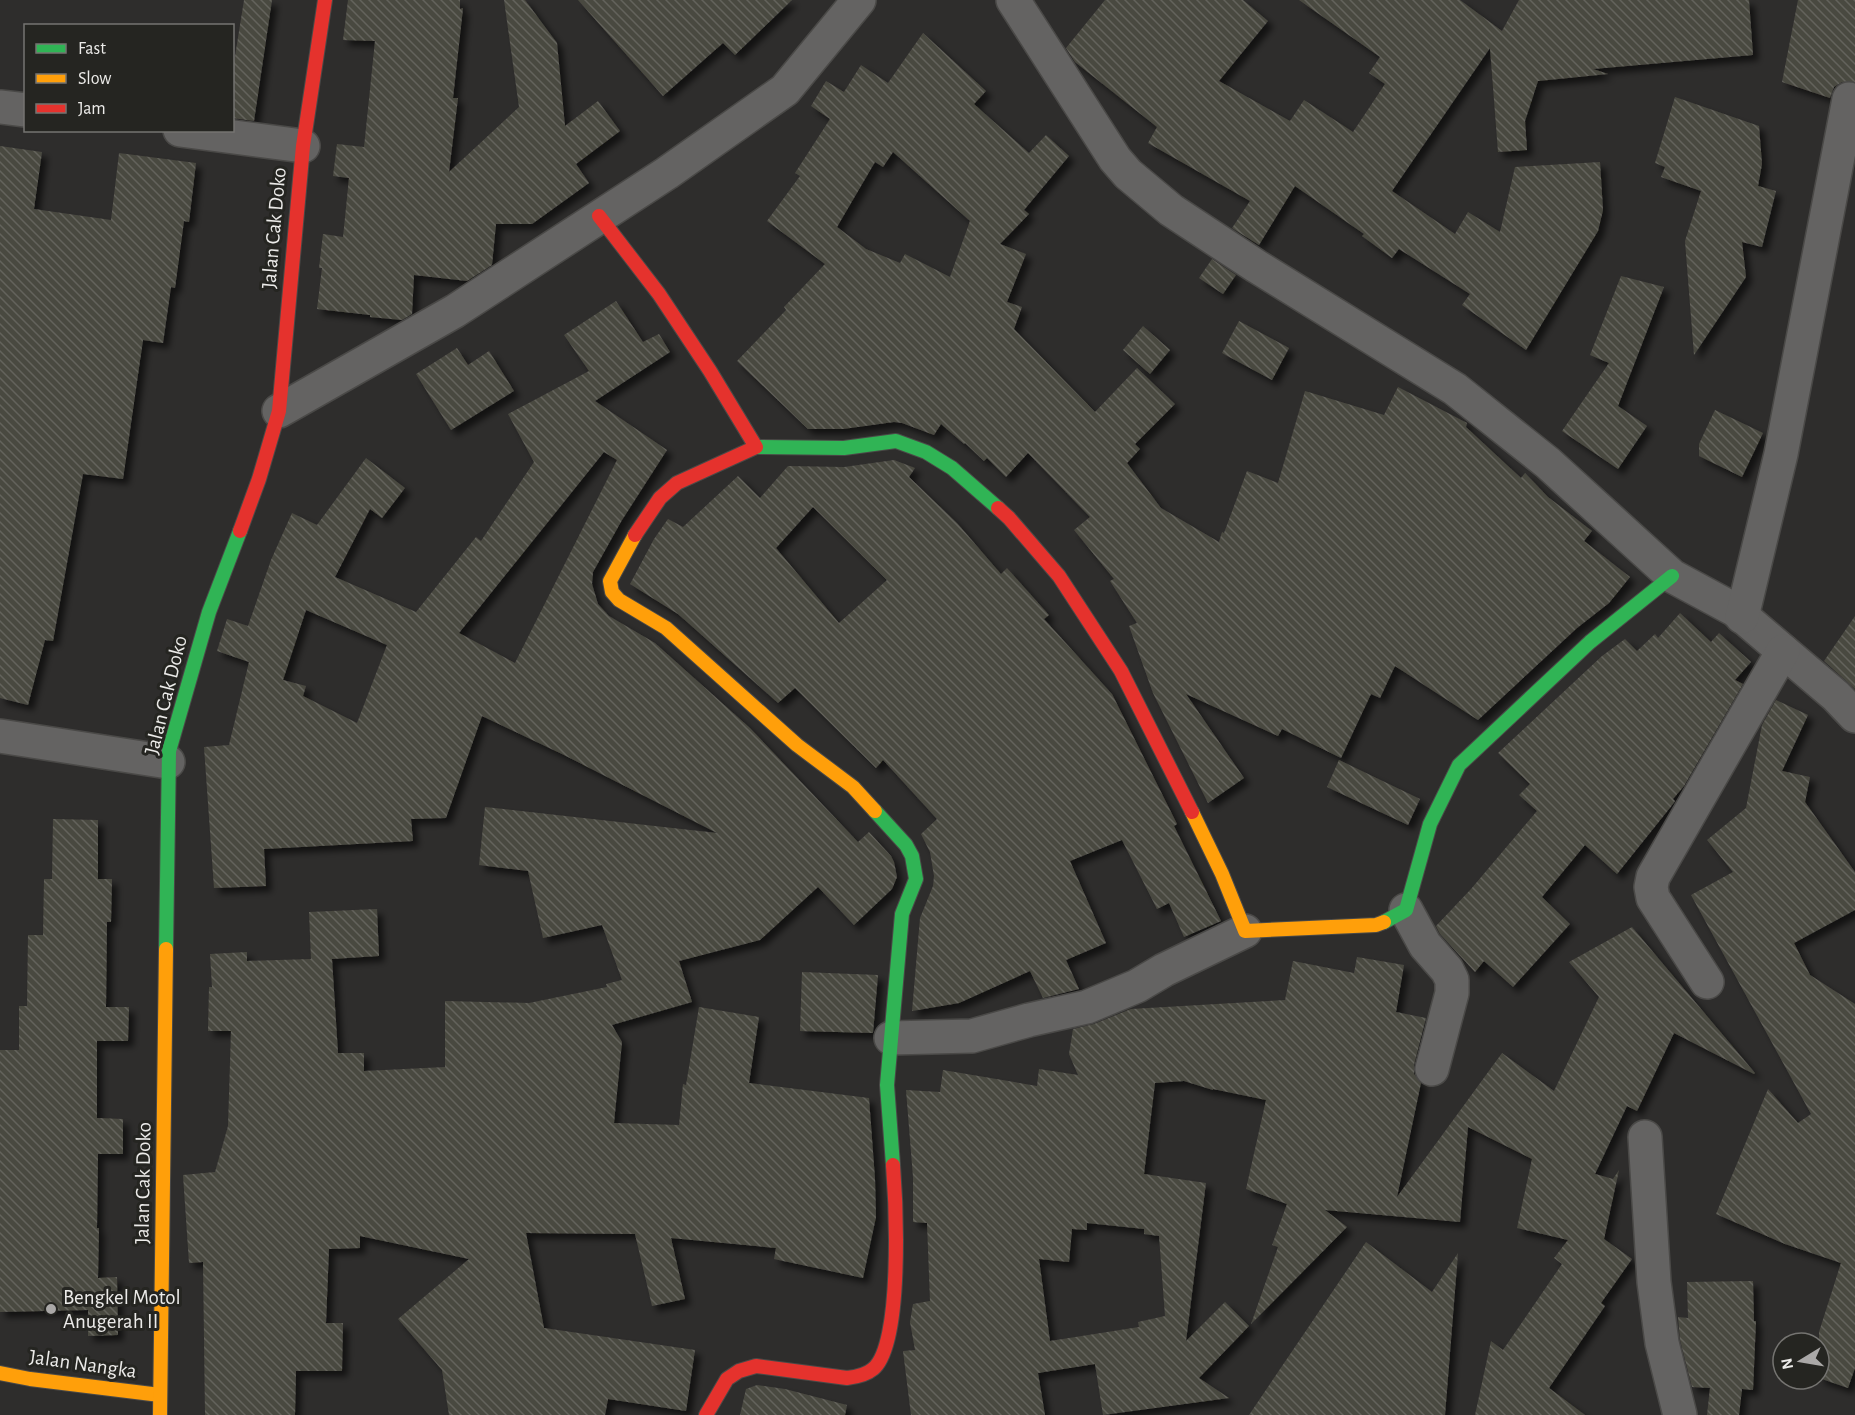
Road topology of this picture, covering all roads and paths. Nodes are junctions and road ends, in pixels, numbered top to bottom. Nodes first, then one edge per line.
1 (325, 0) edge
2 (859, 0) edge
3 (1013, 0) edge
4 (1850, 99) dead end
5 (0, 107) edge
6 (24, 111) edge
7 (195, 132) edge
8 (303, 146) junction
9 (599, 216) junction
10 (279, 411) junction
11 (756, 447) junction
12 (1672, 576) junction
13 (1743, 617) junction
14 (1783, 651) junction
15 (1855, 716) edge
16 (1, 739) edge
17 (168, 762) junction
18 (1406, 910) junction
19 (1245, 931) junction
20 (1707, 982) dead end
21 (891, 1038) junction
22 (1432, 1070) dead end
23 (1645, 1137) dead end
24 (0, 1373) edge
25 (160, 1395) junction
26 (160, 1415) edge
27 (706, 1415) edge
28 (1680, 1415) edge

1 - 8 street, Jalan Cak Doko
2 - 9 street
3 - 12 street
4 - 13 street
5 - 6 street
7 - 8 street
8 - 10 street, Jalan Cak Doko
9 - 10 street
9 - 11 street
10 - 17 street, Jalan Cak Doko
11 - 19 street
11 - 21 street
12 - 13 street
12 - 18 street
13 - 14 street
14 - 15 street
14 - 20 street
16 - 17 street
17 - 25 street, Jalan Cak Doko
18 - 19 street
18 - 22 street
19 - 21 street
21 - 27 street
23 - 28 street
24 - 25 street, Jalan Nangka
25 - 26 street, Jalan Cak Doko

